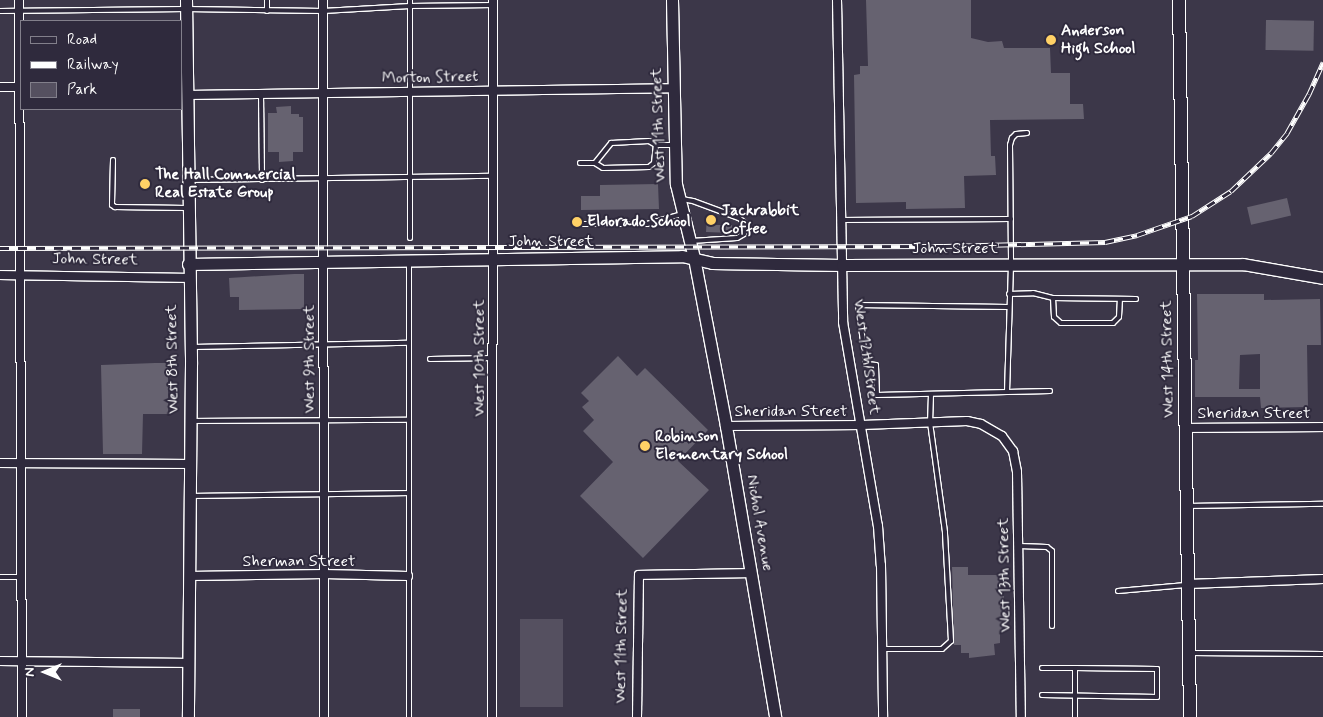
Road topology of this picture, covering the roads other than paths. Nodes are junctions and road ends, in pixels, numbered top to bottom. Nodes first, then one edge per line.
1 (20, 0) edge
2 (267, 0) edge
3 (323, 0) edge
4 (410, 0) edge
5 (672, 0) edge
6 (837, 0) edge
7 (1179, 0) edge
8 (493, 3) edge
9 (186, 4) edge
10 (410, 6) junction
11 (0, 11) edge
12 (20, 11) junction
13 (267, 11) junction
14 (324, 11) junction
15 (20, 87) edge
16 (0, 88) edge
17 (185, 88) edge
18 (673, 88) junction
19 (494, 91) junction
20 (410, 92) junction
21 (261, 94) junction
22 (323, 94) junction
23 (1027, 133) dead end
24 (675, 144) junction
25 (656, 145) junction
26 (113, 160) dead end
27 (580, 163) dead end
28 (595, 163) junction
29 (494, 176) junction
30 (410, 177) junction
31 (323, 179) junction
32 (188, 180) junction
33 (262, 180) junction
34 (679, 198) junction
35 (188, 208) junction
36 (683, 213) junction
37 (1011, 219) junction
38 (841, 220) junction
39 (580, 224) dead end
40 (410, 238) dead end
41 (692, 249) junction
42 (494, 259) junction
43 (324, 260) junction
44 (409, 260) junction
45 (188, 264) junction
46 (842, 265) junction
47 (1011, 265) junction
48 (1183, 265) junction
49 (0, 275) edge
50 (20, 275) junction
51 (189, 278) junction
52 (1323, 278) edge
53 (1009, 294) junction
54 (1053, 298) junction
55 (1120, 299) junction
56 (1136, 299) dead end
57 (1008, 307) junction
58 (409, 343) junction
59 (324, 344) junction
60 (190, 347) junction
61 (494, 358) junction
62 (430, 359) dead end
63 (1007, 392) junction
64 (1050, 392) dead end
65 (931, 394) junction
66 (324, 419) junction
67 (409, 420) junction
68 (190, 421) junction
69 (930, 423) junction
70 (862, 425) junction
71 (726, 426) junction
72 (1186, 428) junction
73 (1323, 428) edge
74 (1002, 436) joint
75 (0, 463) edge
76 (21, 463) junction
77 (190, 464) junction
78 (324, 493) junction
79 (408, 493) junction
80 (190, 496) junction
81 (1323, 504) edge
82 (1187, 506) junction
83 (1019, 546) junction
84 (751, 573) junction
85 (324, 574) junction
86 (189, 576) junction
87 (408, 576) junction
88 (0, 577) edge
89 (22, 577) junction
90 (1323, 580) edge
91 (1188, 584) junction
92 (1118, 591) dead end
93 (1052, 626) dead end
94 (882, 649) junction
95 (1189, 654) junction
96 (1323, 654) edge
97 (0, 661) edge
98 (22, 662) junction
99 (189, 663) junction
100 (1042, 668) dead end
101 (1075, 668) junction
102 (1042, 695) dead end
103 (1075, 696) junction
104 (22, 717) edge
105 (188, 717) edge
106 (324, 717) edge
107 (409, 717) edge
108 (492, 717) edge
109 (637, 717) edge
110 (775, 717) edge
111 (883, 717) edge
112 (1021, 717) edge
113 (1075, 717) edge
114 (1190, 717) edge

1 - 12 street
2 - 13 lane
3 - 14 street, West 9th Street
4 - 10 lane
5 - 18 street, West 11th Street
6 - 38 street, West 12th Street
7 - 48 main road, West 14th Street
8 - 10 lane
8 - 19 street, West 10th Street
9 - 12 lane
9 - 13 lane
9 - 17 street, West 8th Street
10 - 14 lane
10 - 20 lane
11 - 12 lane
12 - 15 street
13 - 14 lane
14 - 22 street, West 9th Street
15 - 16 street
15 - 50 street
17 - 21 street, Morton Street
17 - 32 street, West 8th Street
18 - 19 street, Morton Street
18 - 24 street, West 11th Street
19 - 20 street, Morton Street
19 - 29 street, West 10th Street
20 - 22 street, Morton Street
20 - 30 lane
21 - 22 street, Morton Street
21 - 33 lane
22 - 31 street, West 9th Street
23 - 37 lane
24 - 25 lane
24 - 34 street, West 11th Street
25 - 28 lane
25 - 28 lane
26 - 35 lane
27 - 28 lane
29 - 30 lane
29 - 42 street, West 10th Street
30 - 31 lane
30 - 40 lane
31 - 33 lane
31 - 43 street, West 9th Street
32 - 33 lane
32 - 35 street, West 8th Street
34 - 36 street, West 11th Street
34 - 41 lane
35 - 45 street, West 8th Street
36 - 39 lane
36 - 41 street, West 11th Street
37 - 38 lane
37 - 47 lane
38 - 46 street, West 12th Street
41 - 42 street, John Street
41 - 46 street, John Street
41 - 71 street, Nichol Avenue
42 - 44 street, John Street
42 - 61 street, West 10th Street
43 - 44 street, John Street
43 - 45 street, John Street
43 - 59 street, West 9th Street
44 - 58 lane
45 - 51 street, West 8th Street
46 - 47 street, John Street
46 - 70 street, West 12th Street
47 - 48 street, John Street
47 - 53 lane
48 - 52 street, John Street
48 - 72 main road, West 14th Street
49 - 50 street, John Street
50 - 51 street, John Street
50 - 76 street
51 - 60 street, West 8th Street
53 - 54 lane
53 - 57 lane
54 - 55 lane
54 - 55 lane
55 - 56 lane
57 - 63 lane
57 - 65 lane
58 - 59 lane
58 - 67 lane
59 - 60 lane
59 - 66 street, West 9th Street
60 - 68 street, West 8th Street
61 - 62 lane
61 - 108 street, West 10th Street
63 - 64 lane
63 - 65 lane
65 - 69 lane
66 - 67 lane
66 - 68 lane
66 - 78 street, West 9th Street
67 - 79 lane
68 - 77 street, West 8th Street
69 - 70 street, Sheridan Street
69 - 74 street, Sheridan Street
69 - 94 lane
70 - 71 street, Sheridan Street
70 - 94 street, West 12th Street
71 - 84 street, Nichol Avenue
72 - 73 street, Sheridan Street
72 - 82 main road, West 14th Street
74 - 83 street, West 13th Street
75 - 76 street
76 - 77 street
76 - 89 street
77 - 80 street, West 8th Street
78 - 79 lane
78 - 80 lane
78 - 85 street, West 9th Street
79 - 87 lane
80 - 86 street, West 8th Street
81 - 82 lane
82 - 91 main road, West 14th Street
83 - 93 lane
83 - 112 street, West 13th Street
84 - 109 street, West 11th Street
84 - 110 street, Nichol Avenue
85 - 86 street, Sherman Street
85 - 87 street, Sherman Street
85 - 106 street, West 9th Street
86 - 99 street, West 8th Street
87 - 107 lane
88 - 89 lane
89 - 98 street
90 - 91 street
91 - 92 lane
91 - 95 main road, West 14th Street
94 - 111 street, West 12th Street
95 - 96 lane
95 - 114 main road, West 14th Street
97 - 98 street
98 - 99 street
98 - 104 street
99 - 105 street, West 8th Street
100 - 101 lane
101 - 103 lane
101 - 103 lane
102 - 103 lane
103 - 113 lane

